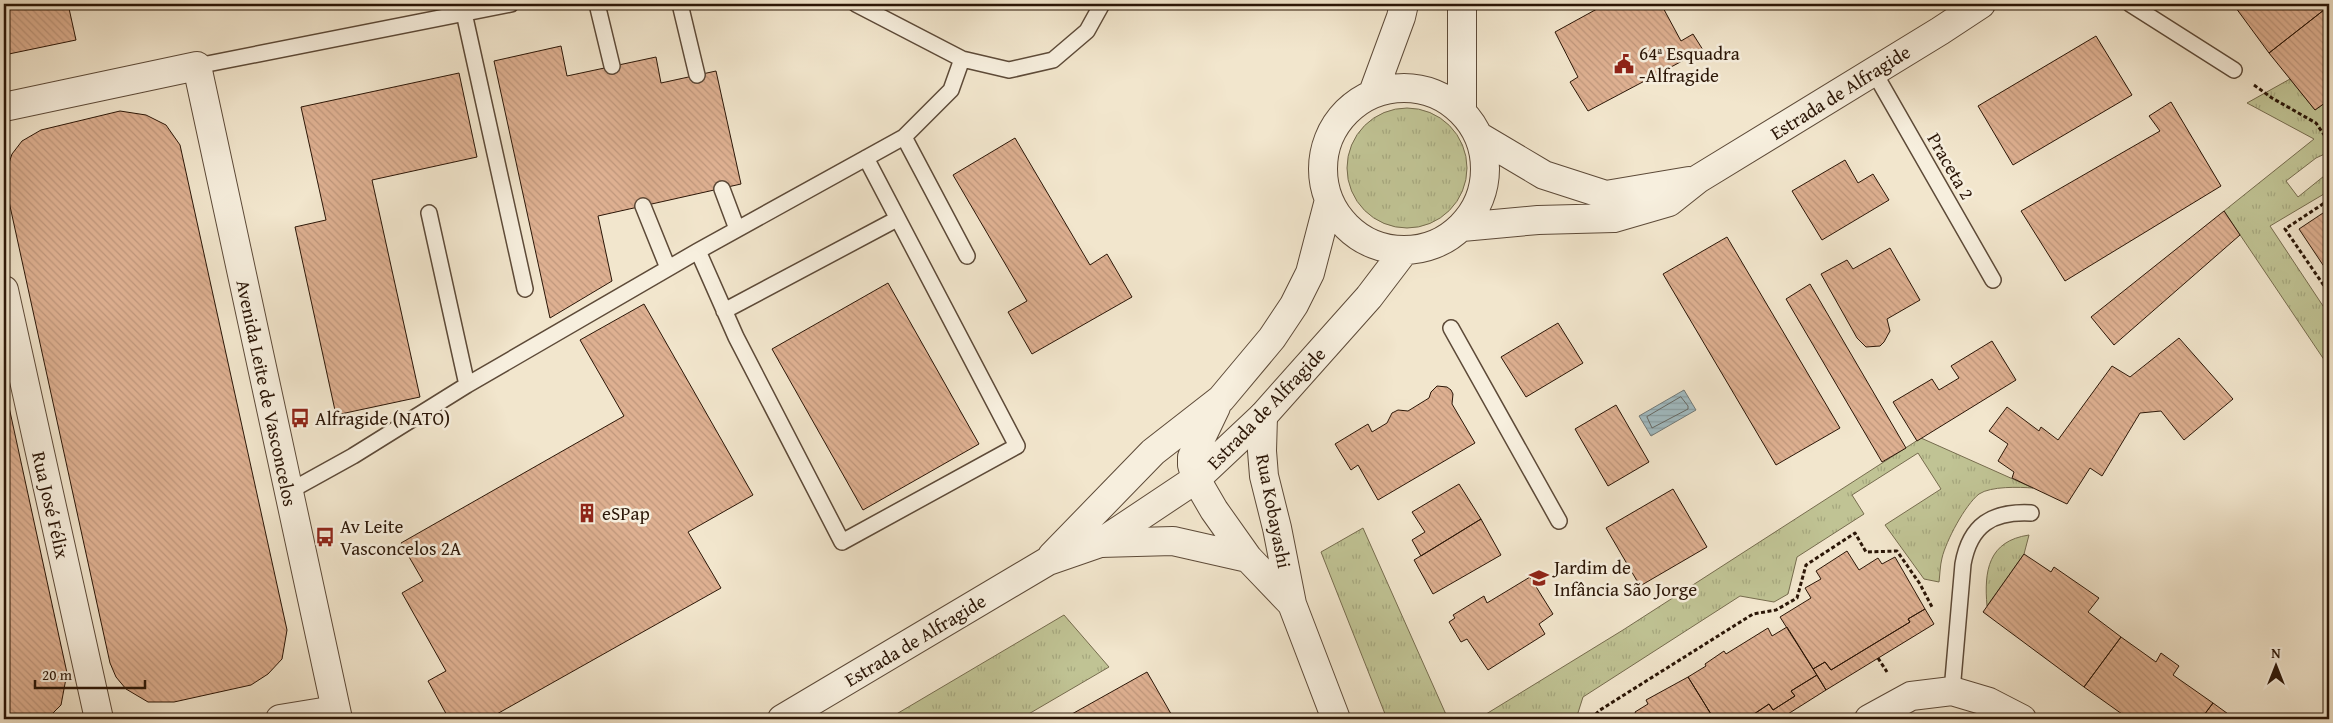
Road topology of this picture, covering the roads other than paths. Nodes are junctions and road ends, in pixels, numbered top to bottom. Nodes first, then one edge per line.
1 (511, 4) edge
2 (597, 4) edge
3 (680, 4) edge
4 (856, 4) edge
5 (1102, 4) edge
6 (1404, 4) edge
7 (1462, 4) edge
8 (1980, 4) edge
9 (2130, 4) edge
10 (464, 13) junction
11 (962, 59) junction
12 (197, 66) junction
13 (612, 66) dead end
14 (2234, 70) road end
15 (1874, 72) junction
16 (697, 75) dead end
17 (1373, 93) junction
18 (4, 106) edge
19 (1462, 111) junction
20 (904, 137) junction
21 (1480, 137) junction
22 (866, 158) junction
23 (1698, 179) junction
24 (722, 189) dead end
25 (1329, 200) junction
26 (643, 206) dead end
27 (429, 213) dead end
28 (897, 219) junction
29 (1462, 227) junction
30 (737, 229) junction
31 (698, 251) junction
32 (1404, 251) junction
33 (967, 256) dead end
34 (668, 268) junction
35 (1993, 280) dead end
36 (525, 289) dead end
37 (4, 290) edge
38 (724, 311) junction
39 (1450, 328) dead end
40 (467, 385) junction
41 (1221, 399) junction
42 (1263, 416) junction
43 (1196, 479) junction
44 (288, 492) junction
45 (2031, 513) dead end
46 (1559, 520) dead end
47 (1100, 543) junction
48 (1248, 558) junction
49 (1048, 561) junction
50 (1292, 604) junction
51 (1952, 691) junction
52 (336, 714) edge
53 (99, 719) edge
54 (280, 719) edge
55 (782, 719) edge
56 (1336, 719) edge
57 (1869, 719) edge
58 (2022, 719) edge

1 - 10 lane
2 - 13 lane
3 - 16 lane
4 - 11 lane
5 - 11 lane
6 - 17 street
7 - 19 street
8 - 15 street, Estrada de Alfragide
9 - 14 lane
10 - 12 lane
10 - 36 lane
11 - 20 lane
12 - 18 street
12 - 44 street, Avenida Leite de Vasconcelos
15 - 23 street, Estrada de Alfragide
15 - 35 lane, Praceta 2
17 - 19 street
17 - 25 street
19 - 21 street
20 - 22 lane
20 - 33 lane
21 - 23 street, Estrada de Alfragide
21 - 29 street
22 - 28 lane
22 - 30 lane
23 - 29 street, Estrada de Alfragide
24 - 30 lane
25 - 32 street
25 - 41 street, Estrada de Alfragide
26 - 34 lane
27 - 40 lane
28 - 38 lane
28 - 38 lane
29 - 32 street
30 - 31 lane
31 - 34 lane
31 - 38 lane
32 - 42 street, Estrada de Alfragide
34 - 40 lane
37 - 53 street, Rua José Félix
39 - 46 lane
40 - 44 lane
41 - 43 street
41 - 49 street, Estrada de Alfragide
42 - 43 street, Estrada de Alfragide
42 - 50 street, Rua Kobayashi
43 - 47 street, Estrada de Alfragide
43 - 48 street, Rua Kobayashi
44 - 52 street, Avenida Leite de Vasconcelos
45 - 51 lane
47 - 48 street, Rua Kobayashi
47 - 49 street, Estrada de Alfragide
48 - 50 street, Rua Kobayashi
49 - 55 street, Estrada de Alfragide
50 - 56 street, Rua Kobayashi
51 - 57 street
51 - 58 street
52 - 54 street

